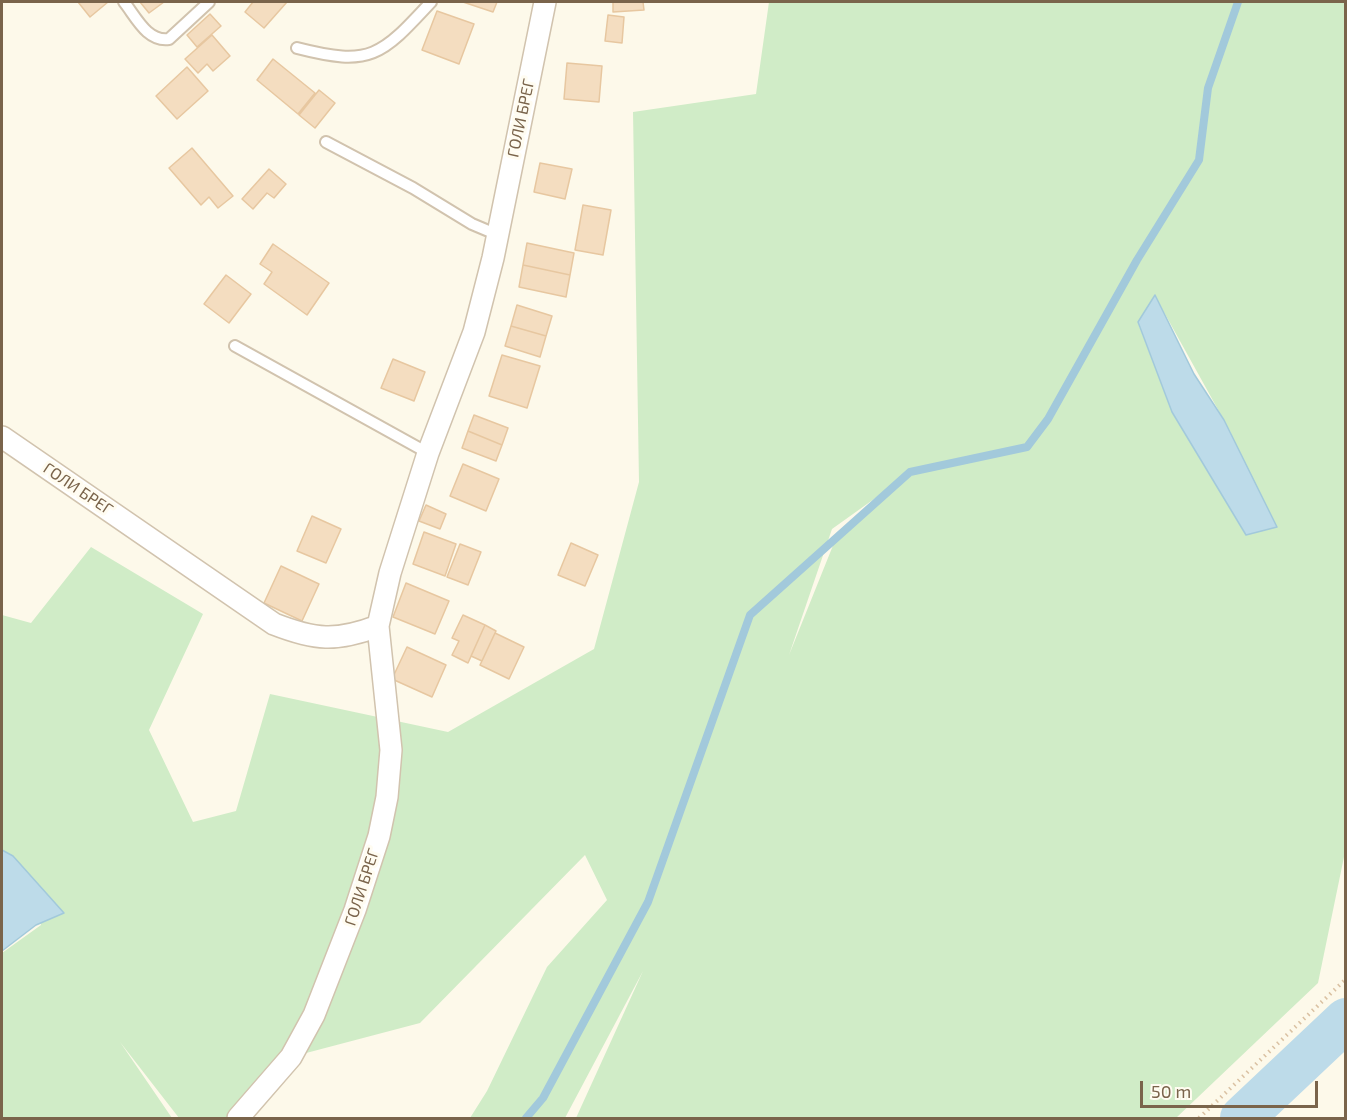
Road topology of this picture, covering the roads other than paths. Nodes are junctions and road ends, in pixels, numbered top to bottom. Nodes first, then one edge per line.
1 (124, 2) edge
2 (209, 2) edge
3 (431, 2) edge
4 (545, 2) edge
5 (297, 48) dead end
6 (326, 142) dead end
7 (498, 235) junction
8 (235, 346) dead end
9 (2, 437) edge
10 (428, 453) junction
11 (378, 626) junction
12 (238, 1119) edge

1 - 2 lane
3 - 5 lane
4 - 7 street, ГОЛИ БРЕГ
6 - 7 lane
7 - 10 street, ГОЛИ БРЕГ
8 - 10 lane
9 - 11 street, ГОЛИ БРЕГ
10 - 11 street, ГОЛИ БРЕГ
11 - 12 street, ГОЛИ БРЕГ

